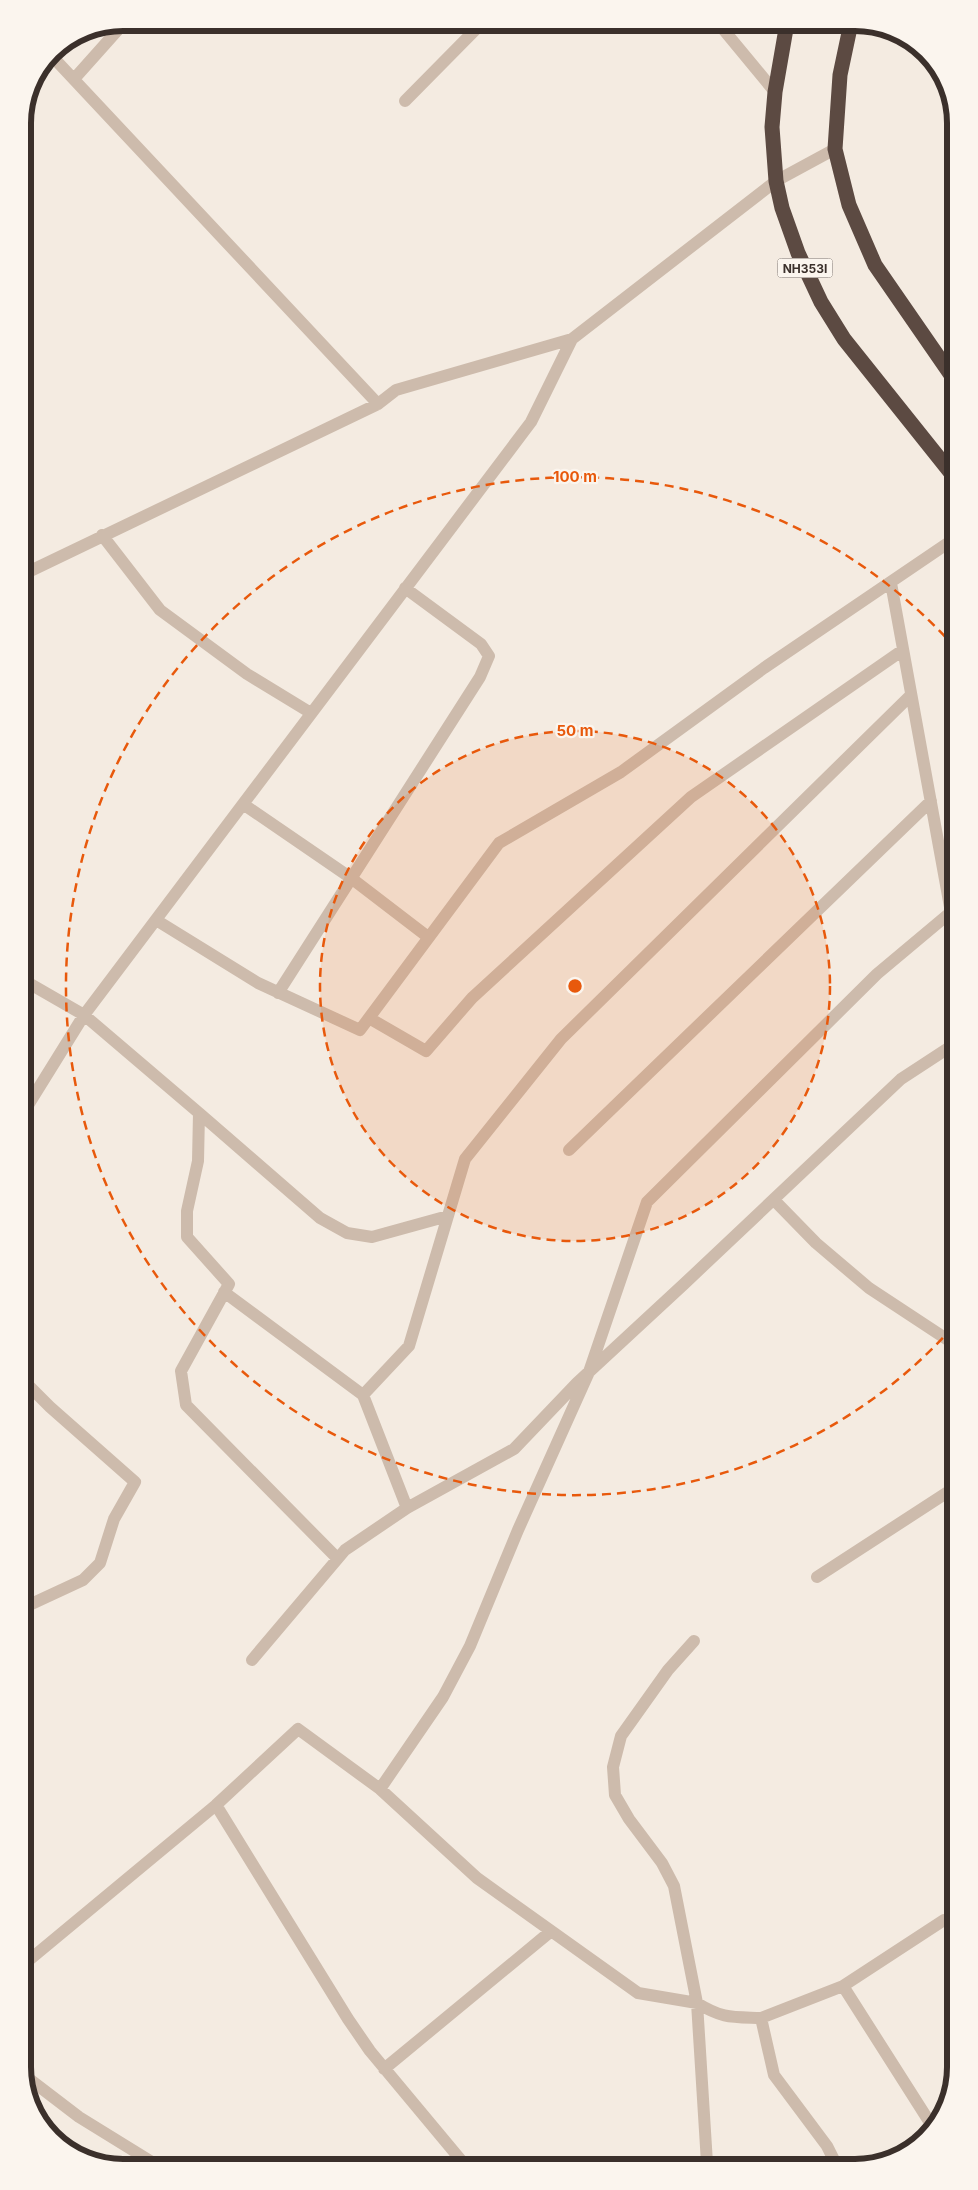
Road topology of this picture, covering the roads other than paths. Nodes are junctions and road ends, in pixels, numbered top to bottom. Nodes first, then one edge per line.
1 (474, 31) edge
2 (725, 31) edge
3 (786, 31) edge
4 (849, 31) edge
5 (116, 32) edge
6 (56, 60) edge
7 (74, 79) junction
8 (775, 92) junction
9 (405, 101) dead end
10 (835, 149) junction
11 (776, 181) junction
12 (572, 339) junction
13 (947, 369) edge
14 (378, 404) junction
15 (947, 468) edge
16 (102, 535) junction
17 (947, 544) edge
18 (31, 570) edge
19 (891, 583) junction
20 (405, 588) junction
21 (903, 650) junction
22 (911, 695) junction
23 (311, 713) junction
24 (931, 801) junction
25 (243, 804) junction
26 (351, 878) junction
27 (947, 888) edge
28 (947, 919) edge
29 (156, 920) junction
30 (428, 937) junction
31 (31, 984) edge
32 (278, 992) junction
33 (84, 1015) junction
34 (369, 1018) junction
35 (947, 1049) edge
36 (31, 1100) edge
37 (199, 1113) junction
38 (569, 1150) dead end
39 (774, 1200) junction
40 (448, 1216) junction
41 (224, 1292) junction
42 (947, 1339) edge
43 (589, 1372) junction
44 (31, 1388) edge
45 (363, 1395) junction
46 (947, 1494) edge
47 (408, 1508) junction
48 (337, 1558) junction
49 (818, 1577) dead end
50 (31, 1604) edge
51 (694, 1642) dead end
52 (252, 1660) dead end
53 (380, 1789) junction
54 (216, 1805) junction
55 (947, 1920) edge
56 (550, 1932) junction
57 (31, 1959) edge
58 (843, 1986) junction
59 (697, 2003) junction
60 (761, 2018) junction
61 (384, 2069) junction
62 (32, 2081) edge
63 (929, 2121) edge
64 (147, 2159) edge
65 (460, 2159) edge
66 (707, 2159) edge
67 (834, 2159) edge

1 - 9 street
2 - 8 street
3 - 8 highway, NH353I
4 - 10 highway
5 - 7 street
6 - 7 street
7 - 14 street
8 - 11 highway, NH353I
10 - 11 street
10 - 13 highway
11 - 12 street
11 - 15 highway, NH353I
12 - 14 street
12 - 20 street
14 - 16 street
16 - 18 street
16 - 23 street
17 - 19 street
19 - 21 street
19 - 30 street
20 - 23 street
20 - 26 street
21 - 22 street
21 - 34 street
22 - 24 street
22 - 40 street
23 - 25 street
24 - 27 street
24 - 38 street
25 - 26 street
25 - 29 street
26 - 30 street
26 - 32 street
28 - 43 street
29 - 32 street
29 - 33 street
30 - 34 street
31 - 33 street
32 - 34 street
33 - 36 street
33 - 37 street
35 - 39 street
37 - 40 street
37 - 41 street
39 - 42 street
39 - 43 street
40 - 45 street
41 - 45 street
41 - 48 street
43 - 47 street
43 - 53 street
44 - 50 street
45 - 47 street
46 - 49 street
47 - 48 street
48 - 52 street
51 - 59 street
53 - 54 street
53 - 56 street
54 - 57 street
54 - 61 street
55 - 58 street
56 - 59 street
56 - 61 street
58 - 60 street
58 - 63 street
59 - 60 street
59 - 66 street
60 - 67 street
61 - 65 street
62 - 64 street

